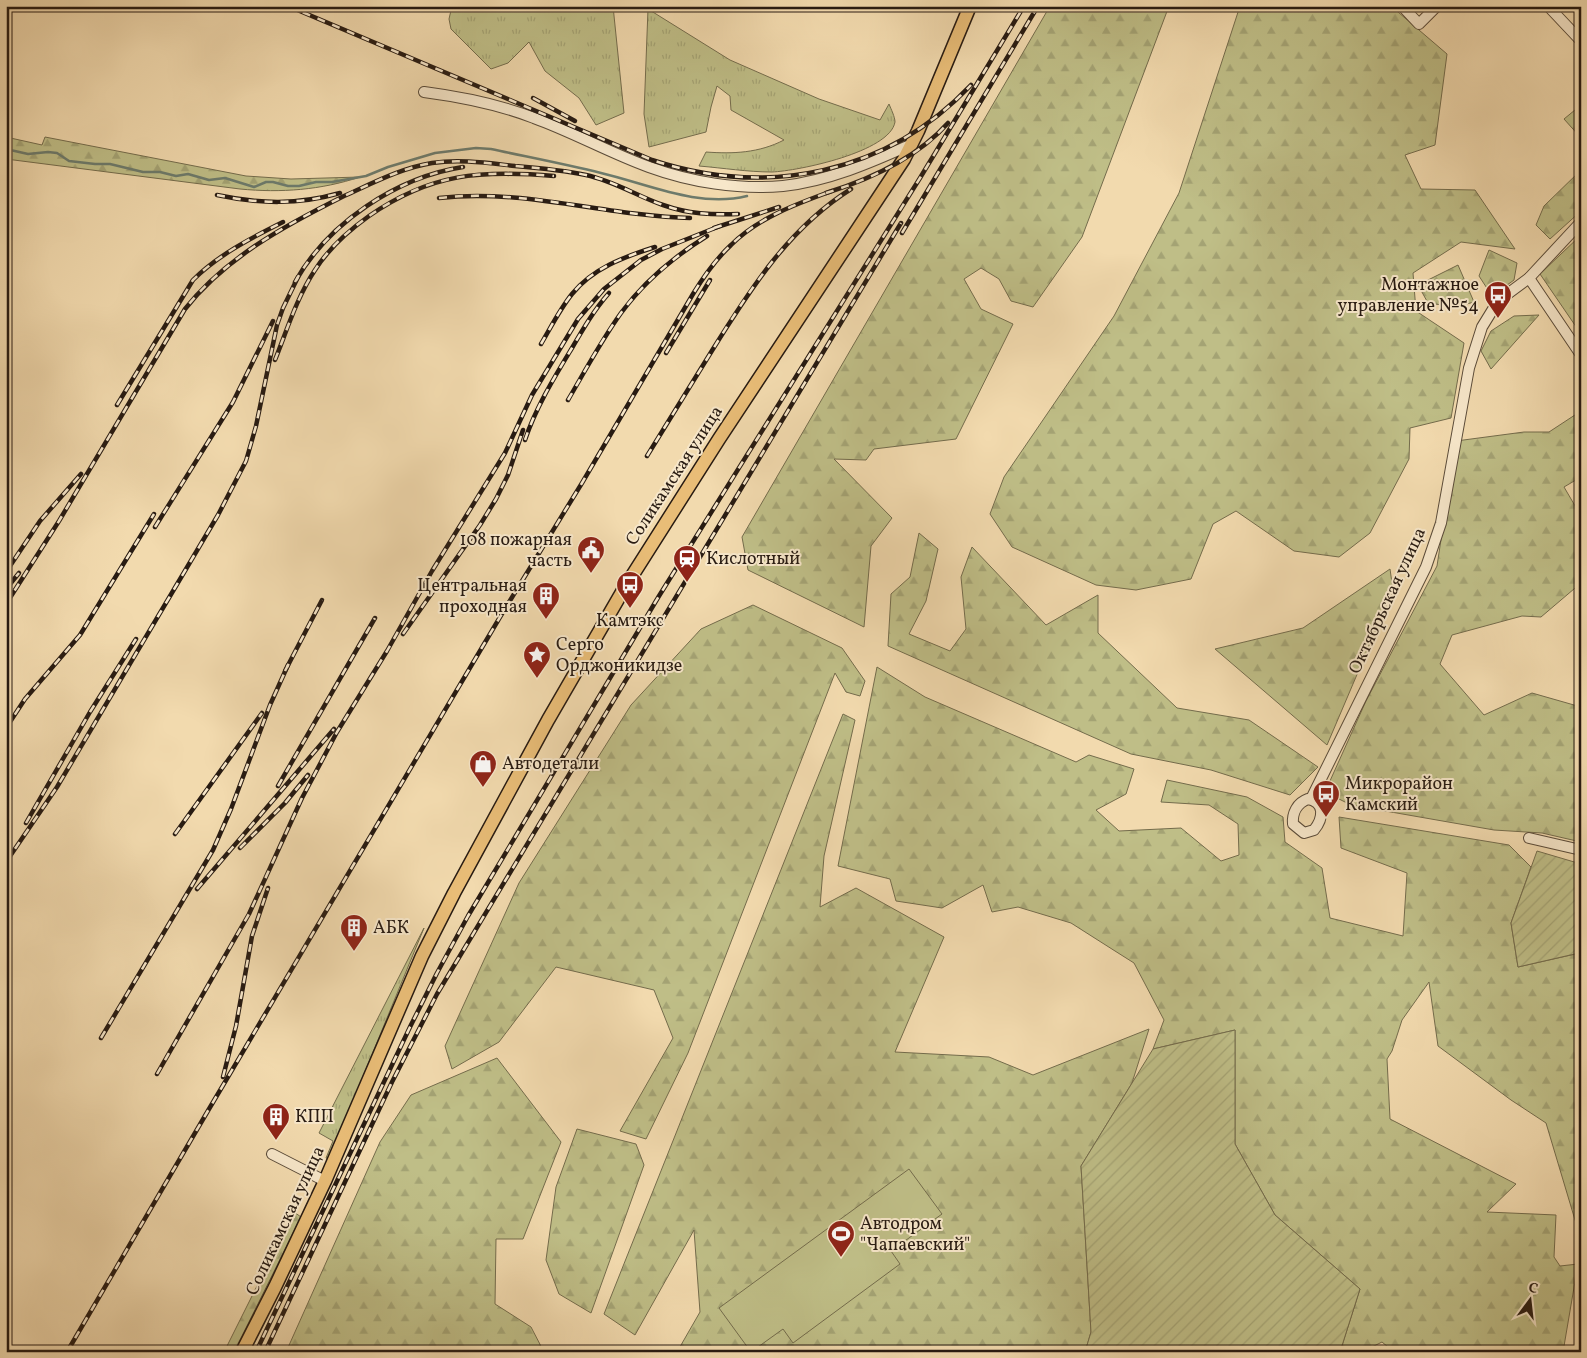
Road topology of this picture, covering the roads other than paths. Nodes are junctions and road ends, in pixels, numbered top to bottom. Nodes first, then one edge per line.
1 (970, 6) edge
2 (1402, 6) edge
3 (1437, 6) edge
4 (1548, 6) edge
5 (1581, 41) edge
6 (424, 92) dead end
7 (912, 144) junction
8 (1581, 222) edge
9 (1529, 278) junction
10 (1581, 355) edge
11 (1311, 799) dead end
12 (1529, 838) dead end
13 (1581, 850) edge
14 (272, 1154) dead end
15 (325, 1181) junction
16 (242, 1352) edge

1 - 7 main road, Соликамская улица
2 - 3 street
4 - 5 street
6 - 7 street
7 - 15 main road, Соликамская улица
8 - 9 street, Октябрьская улица
9 - 10 street
9 - 11 street, Октябрьская улица
12 - 13 street
14 - 15 street
15 - 16 main road, Соликамская улица

